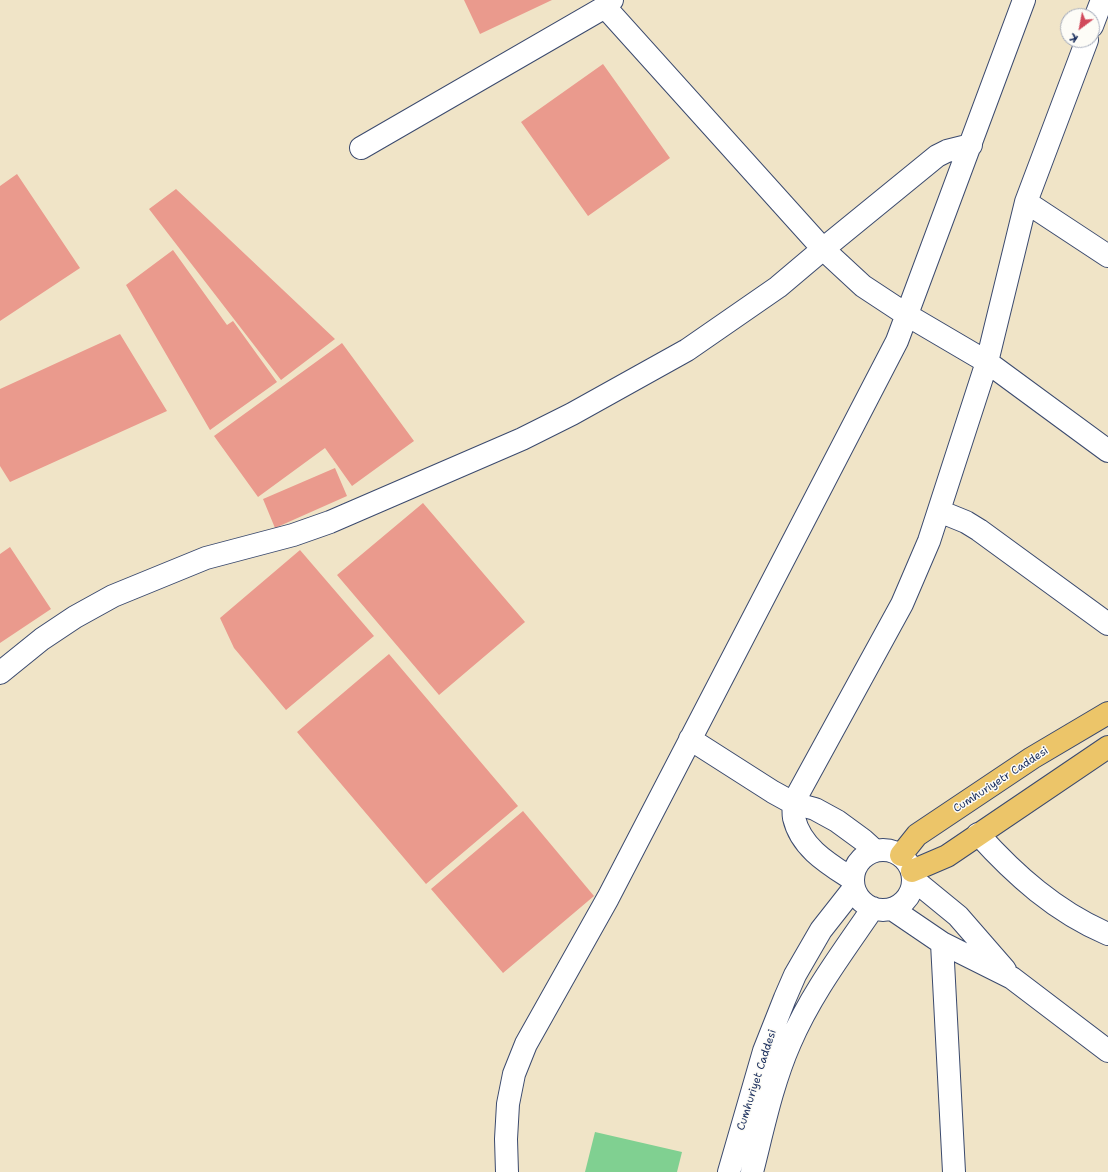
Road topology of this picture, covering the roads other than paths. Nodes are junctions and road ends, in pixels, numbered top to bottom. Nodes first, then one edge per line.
1 (1024, 0) edge
2 (608, 4) edge
3 (1084, 48) edge
4 (971, 145) junction
5 (361, 148) dead end
6 (1026, 202) junction
7 (823, 249) junction
8 (1108, 256) edge
9 (906, 315) junction
10 (987, 362) junction
11 (1108, 451) edge
12 (940, 512) junction
13 (1108, 624) edge
14 (0, 673) edge
15 (1108, 713) edge
16 (690, 739) junction
17 (1108, 747) edge
18 (793, 803) junction
19 (978, 834) junction
20 (874, 850) junction
21 (909, 869) junction
22 (853, 884) junction
23 (883, 909) junction
24 (1108, 934) edge
25 (942, 943) junction
26 (1012, 978) junction
27 (1108, 1052) edge
28 (507, 1172) edge
29 (730, 1172) edge
30 (752, 1172) edge
31 (954, 1172) edge

1 - 4 street
2 - 5 street
2 - 7 street
3 - 6 street
4 - 7 street
4 - 9 street
6 - 8 street
6 - 10 street
7 - 9 street
7 - 14 street
9 - 10 street
9 - 16 street
10 - 11 street
10 - 12 street
12 - 13 street
12 - 18 street
15 - 21 main road, Cumhuriyetr Caddesi
16 - 18 street
16 - 28 street
17 - 19 main road
18 - 20 street
18 - 22 street
19 - 21 main road
19 - 24 street
20 - 21 street
20 - 22 street
21 - 23 street
21 - 26 street
22 - 23 street
22 - 29 street, Cumhuriyet Caddesi
23 - 25 street
23 - 30 street, Cumhuriyet Caddesi
25 - 26 street
25 - 31 street
26 - 27 street

